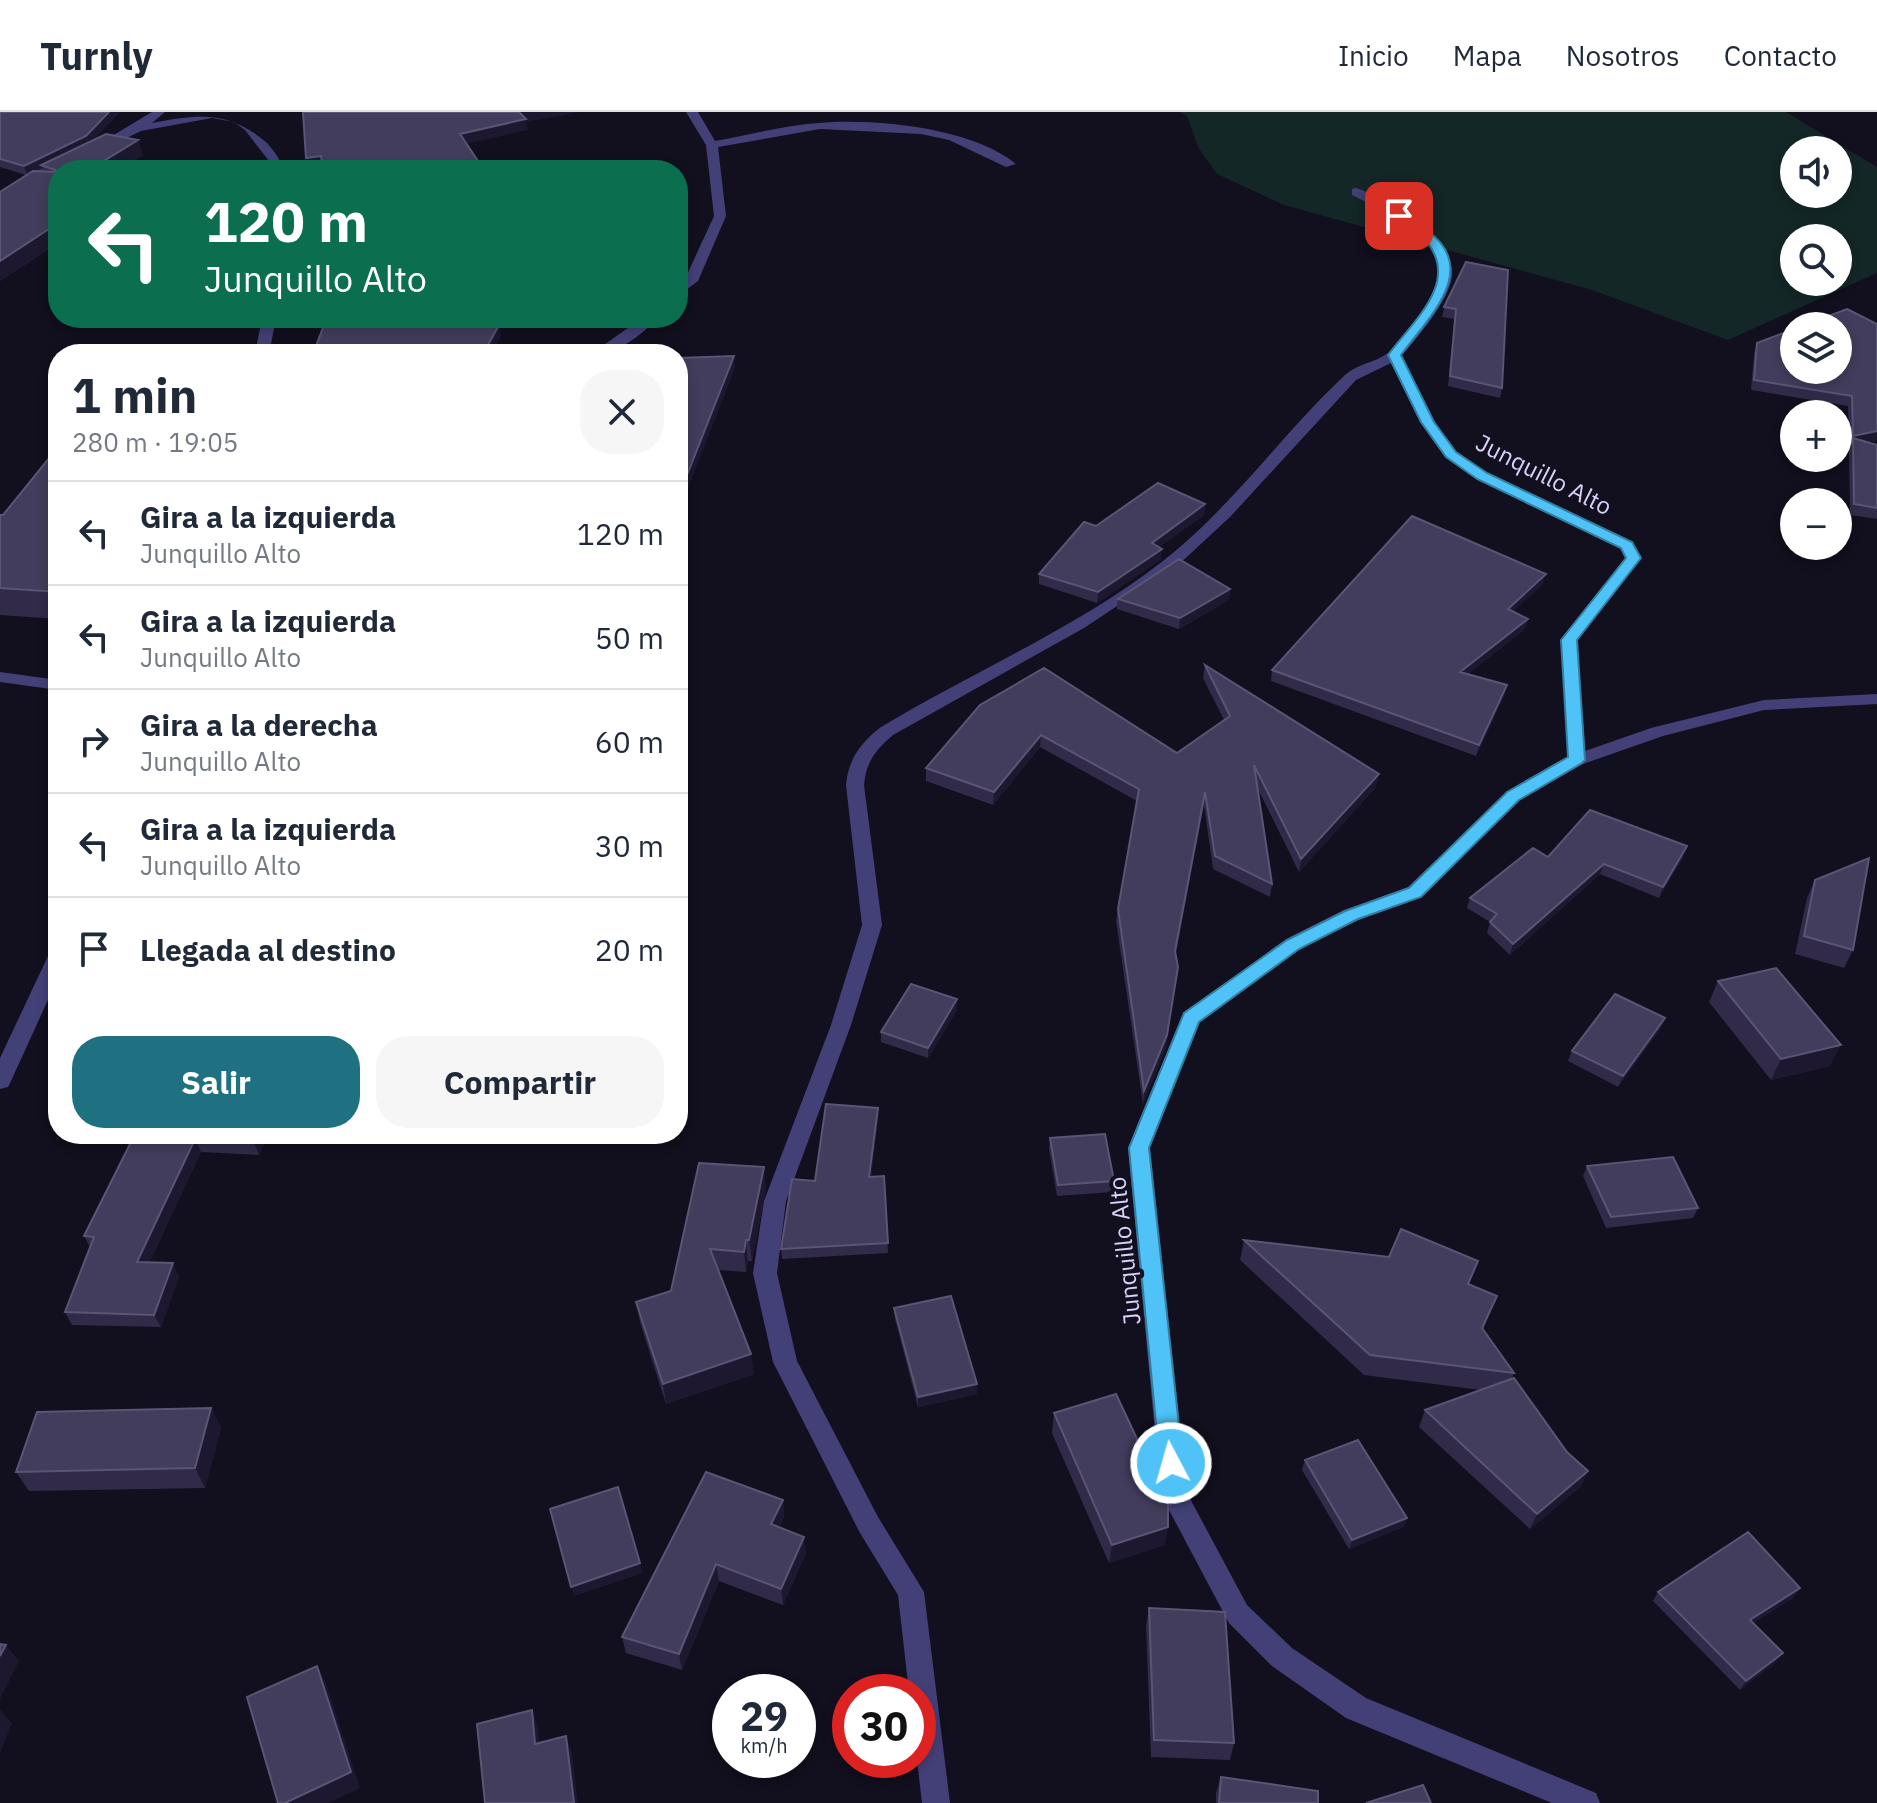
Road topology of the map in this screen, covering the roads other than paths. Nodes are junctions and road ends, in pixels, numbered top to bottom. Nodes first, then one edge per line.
1 (159, 112) edge
2 (692, 112) edge
3 (239, 115) edge
4 (138, 128) junction
5 (712, 145) junction
6 (83, 156) edge
7 (274, 160) edge
8 (1010, 164) dead end
9 (1356, 192) dead end
10 (688, 284) edge
11 (639, 328) edge
12 (615, 344) edge
13 (1394, 355) junction
14 (0, 677) edge
15 (48, 684) edge
16 (1877, 699) edge
17 (1577, 760) junction
18 (48, 978) edge
19 (0, 1081) edge
20 (936, 1803) edge
21 (1586, 1803) edge

1 - 4 street
2 - 5 street
3 - 4 street
3 - 7 street
4 - 6 street
5 - 8 street
5 - 10 street
9 - 13 street
11 - 12 street
13 - 17 street, Junquillo Alto
13 - 20 street
14 - 15 street
16 - 17 street
17 - 21 street, Junquillo Alto
18 - 19 street

